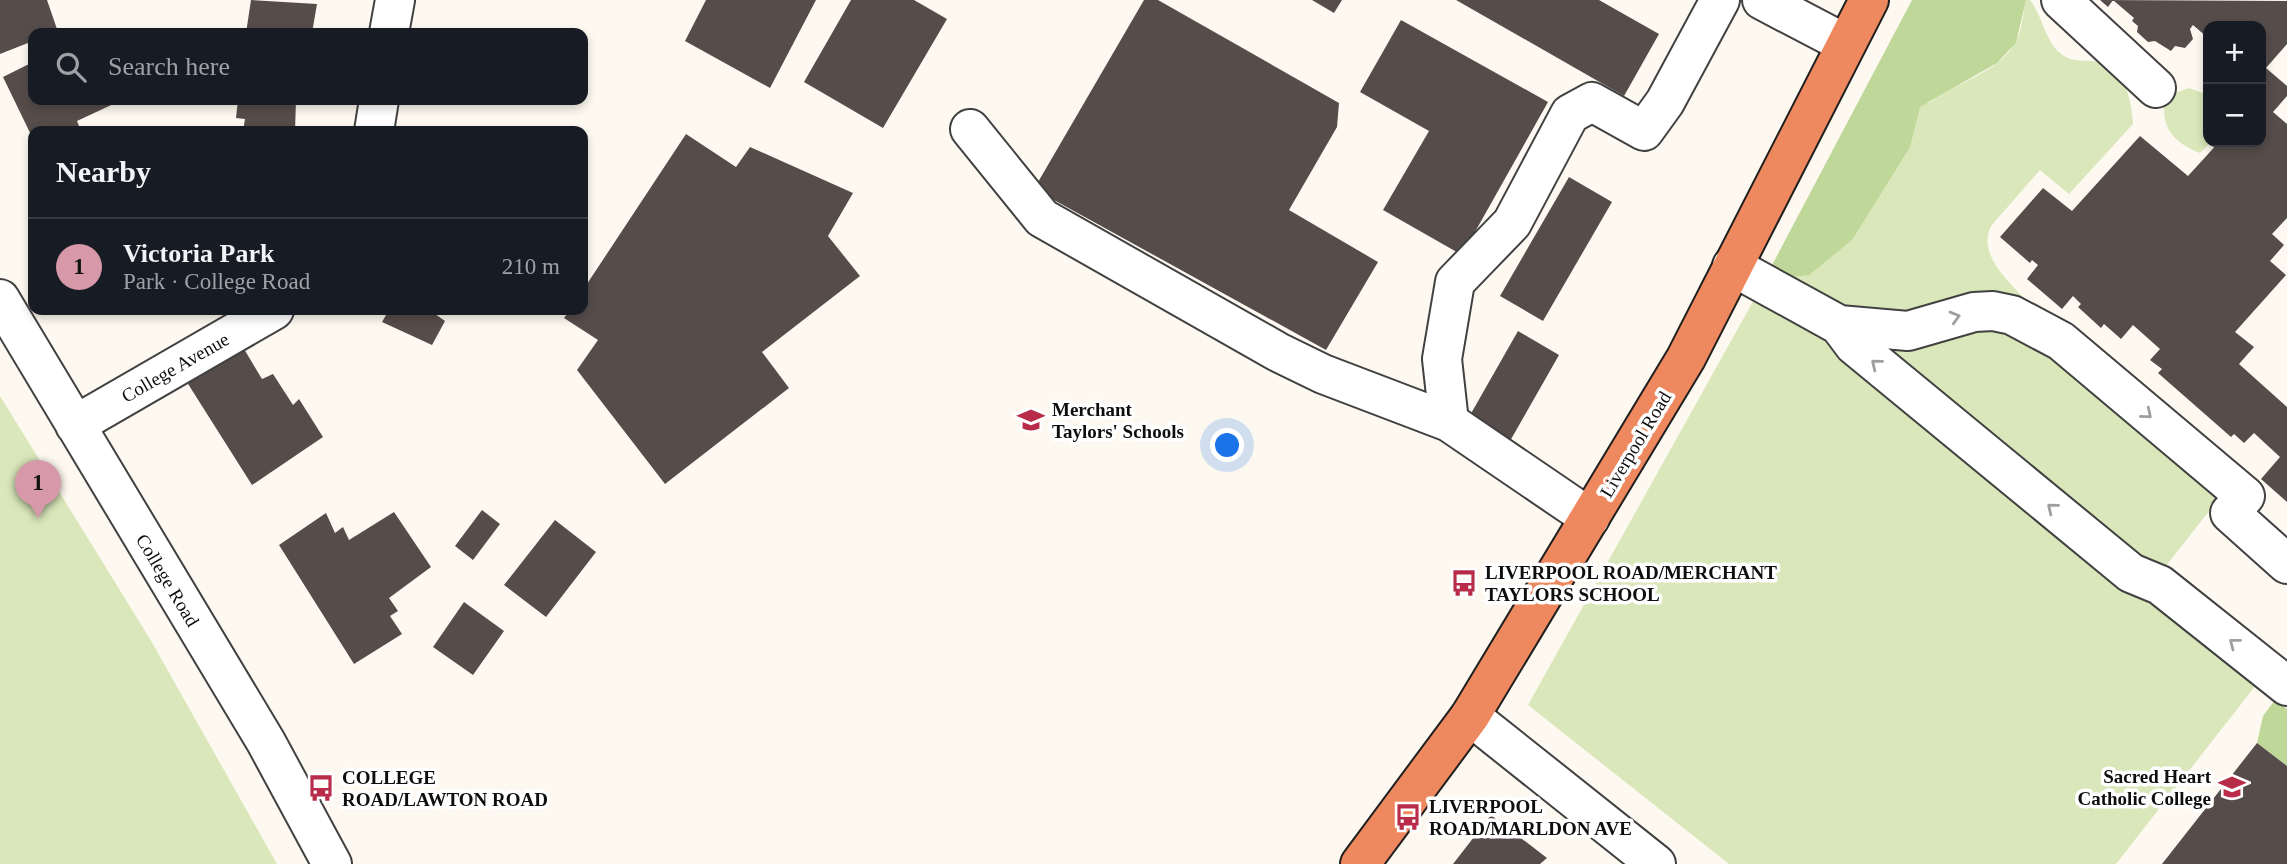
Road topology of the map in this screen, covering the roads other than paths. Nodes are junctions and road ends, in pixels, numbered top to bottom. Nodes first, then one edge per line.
1 (395, 0) edge
2 (1720, 0) edge
3 (1762, 0) edge
4 (1869, 0) edge
5 (2060, 0) edge
6 (390, 28) edge
7 (1846, 44) junction
8 (2156, 88) dead end
9 (378, 105) edge
10 (375, 126) edge
11 (970, 129) dead end
12 (1732, 266) junction
13 (0, 299) edge
14 (265, 315) edge
15 (1839, 325) junction
16 (1450, 422) junction
17 (75, 425) junction
18 (1590, 518) junction
19 (2287, 564) edge
20 (2287, 686) edge
21 (1470, 716) junction
22 (332, 864) edge
23 (1360, 864) edge
24 (1656, 864) edge

1 - 6 street
2 - 16 street
3 - 7 street
4 - 7 highway, Liverpool Road
5 - 8 street
7 - 12 highway, Liverpool Road
9 - 10 street
11 - 16 street
12 - 15 street
12 - 18 highway, Liverpool Road
13 - 17 street, College Road
14 - 17 street, College Avenue
15 -> 19 street
20 -> 15 street
16 - 18 street
17 - 22 street, College Road
18 - 21 highway, Liverpool Road
21 - 23 highway, Liverpool Road
21 - 24 street

